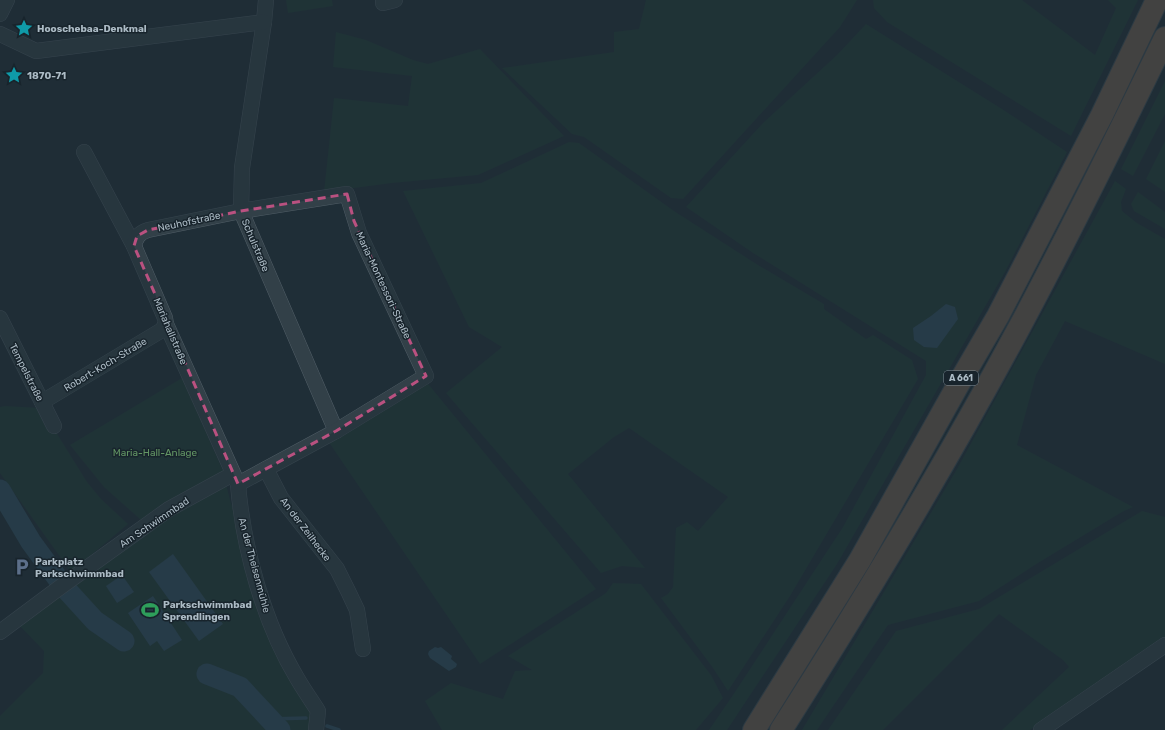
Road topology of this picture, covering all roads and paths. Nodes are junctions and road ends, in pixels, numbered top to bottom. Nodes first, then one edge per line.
1 (7, 0) edge
2 (266, 0) edge
3 (383, 0) edge
4 (395, 0) edge
5 (1157, 0) edge
6 (0, 14) edge
7 (264, 22) junction
8 (0, 34) edge
9 (1165, 38) edge
10 (84, 152) dead end
11 (346, 194) joint
12 (241, 211) junction
13 (134, 246) junction
14 (0, 318) edge
15 (166, 324) junction
16 (42, 402) junction
17 (54, 426) dead end
18 (336, 431) junction
19 (266, 469) junction
20 (235, 479) junction
21 (0, 632) edge
22 (1165, 645) edge
23 (364, 649) dead end
24 (316, 730) edge
25 (754, 730) edge
26 (782, 730) edge
27 (1041, 730) edge

1 - 6 street
2 - 7 street, Schulstraße
3 - 4 street
5 - 25 highway, A 661
7 - 8 street
7 - 12 street, Schulstraße
9 - 26 highway, A 661
10 - 13 street, Mariahallstraße
11 - 12 street, Neuhofstraße
11 - 18 street, Maria-Montessori-Straße
12 - 13 street, Neuhofstraße
12 - 18 street, Schulstraße
13 - 15 street, Mariahallstraße
14 - 16 street, Tempelstraße
15 - 16 street, Robert-Koch-Straße
15 - 20 street, Mariahallstraße
16 - 17 street, Tempelstraße
18 - 19 street
19 - 20 street
19 - 23 street, An der Zeilhecke
20 - 21 street, Am Schwimmbad
20 - 24 street, An der Theisenmühle
22 - 27 street

